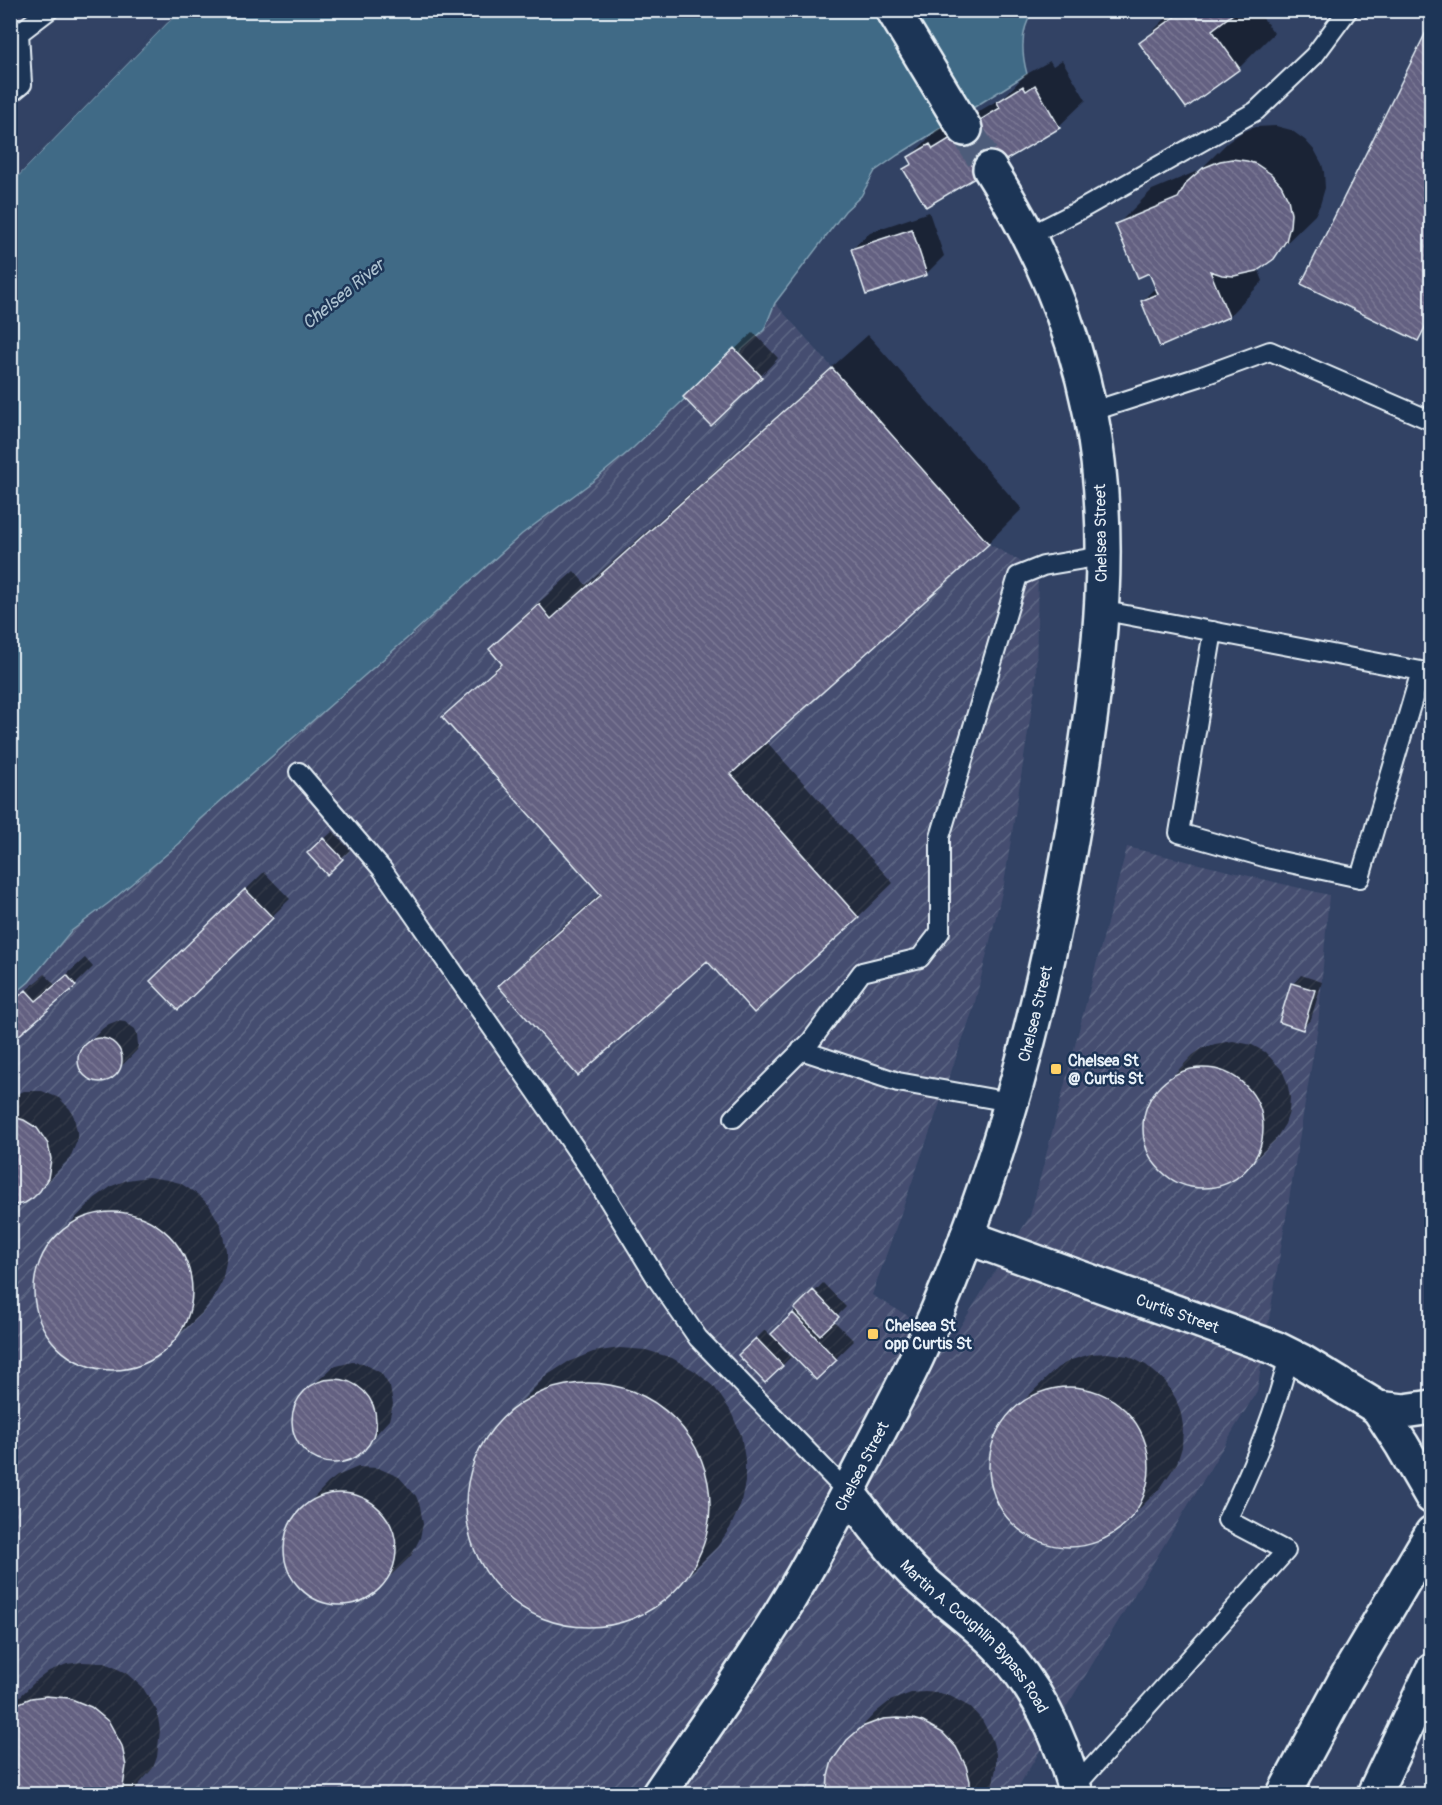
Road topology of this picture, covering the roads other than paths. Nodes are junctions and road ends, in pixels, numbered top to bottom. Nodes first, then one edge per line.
1 (49, 10) edge
2 (892, 10) edge
3 (1348, 10) edge
4 (15, 37) edge
5 (10, 94) edge
6 (965, 129) tunnel mouth
7 (990, 169) tunnel mouth
8 (1029, 236) junction
9 (1090, 412) junction
10 (1431, 421) edge
11 (1102, 556) junction
12 (1100, 610) junction
13 (1213, 631) junction
14 (299, 772) dead end
15 (801, 1050) junction
16 (1010, 1102) junction
17 (734, 1118) dead end
18 (967, 1236) junction
19 (1295, 1358) junction
20 (1431, 1407) edge
21 (1378, 1408) junction
22 (848, 1493) junction
23 (1431, 1497) edge
24 (1431, 1533) edge
25 (1431, 1671) edge
26 (1073, 1792) edge
27 (659, 1794) edge
28 (1284, 1794) edge
29 (1374, 1794) edge

1 - 4 lane
2 - 6 main road
3 - 8 lane
4 - 5 lane
7 - 8 main road, Chelsea Street
8 - 9 main road, Chelsea Street
9 - 10 lane
9 - 11 main road, Chelsea Street
11 - 12 main road, Chelsea Street
11 - 15 lane
12 - 13 lane
12 - 16 main road, Chelsea Street
13 - 13 lane
14 - 22 lane
15 - 16 lane
15 - 17 lane
16 - 18 main road, Chelsea Street
18 - 19 main road, Curtis Street
18 - 22 main road, Chelsea Street
19 - 21 main road, Curtis Street
19 - 26 lane
20 - 21 main road, Curtis Street
21 - 23 main road, Curtis Street
22 - 26 main road, Martin A. Coughlin Bypass Road
22 - 27 main road, Chelsea Street
24 - 28 main road
25 - 29 main road

